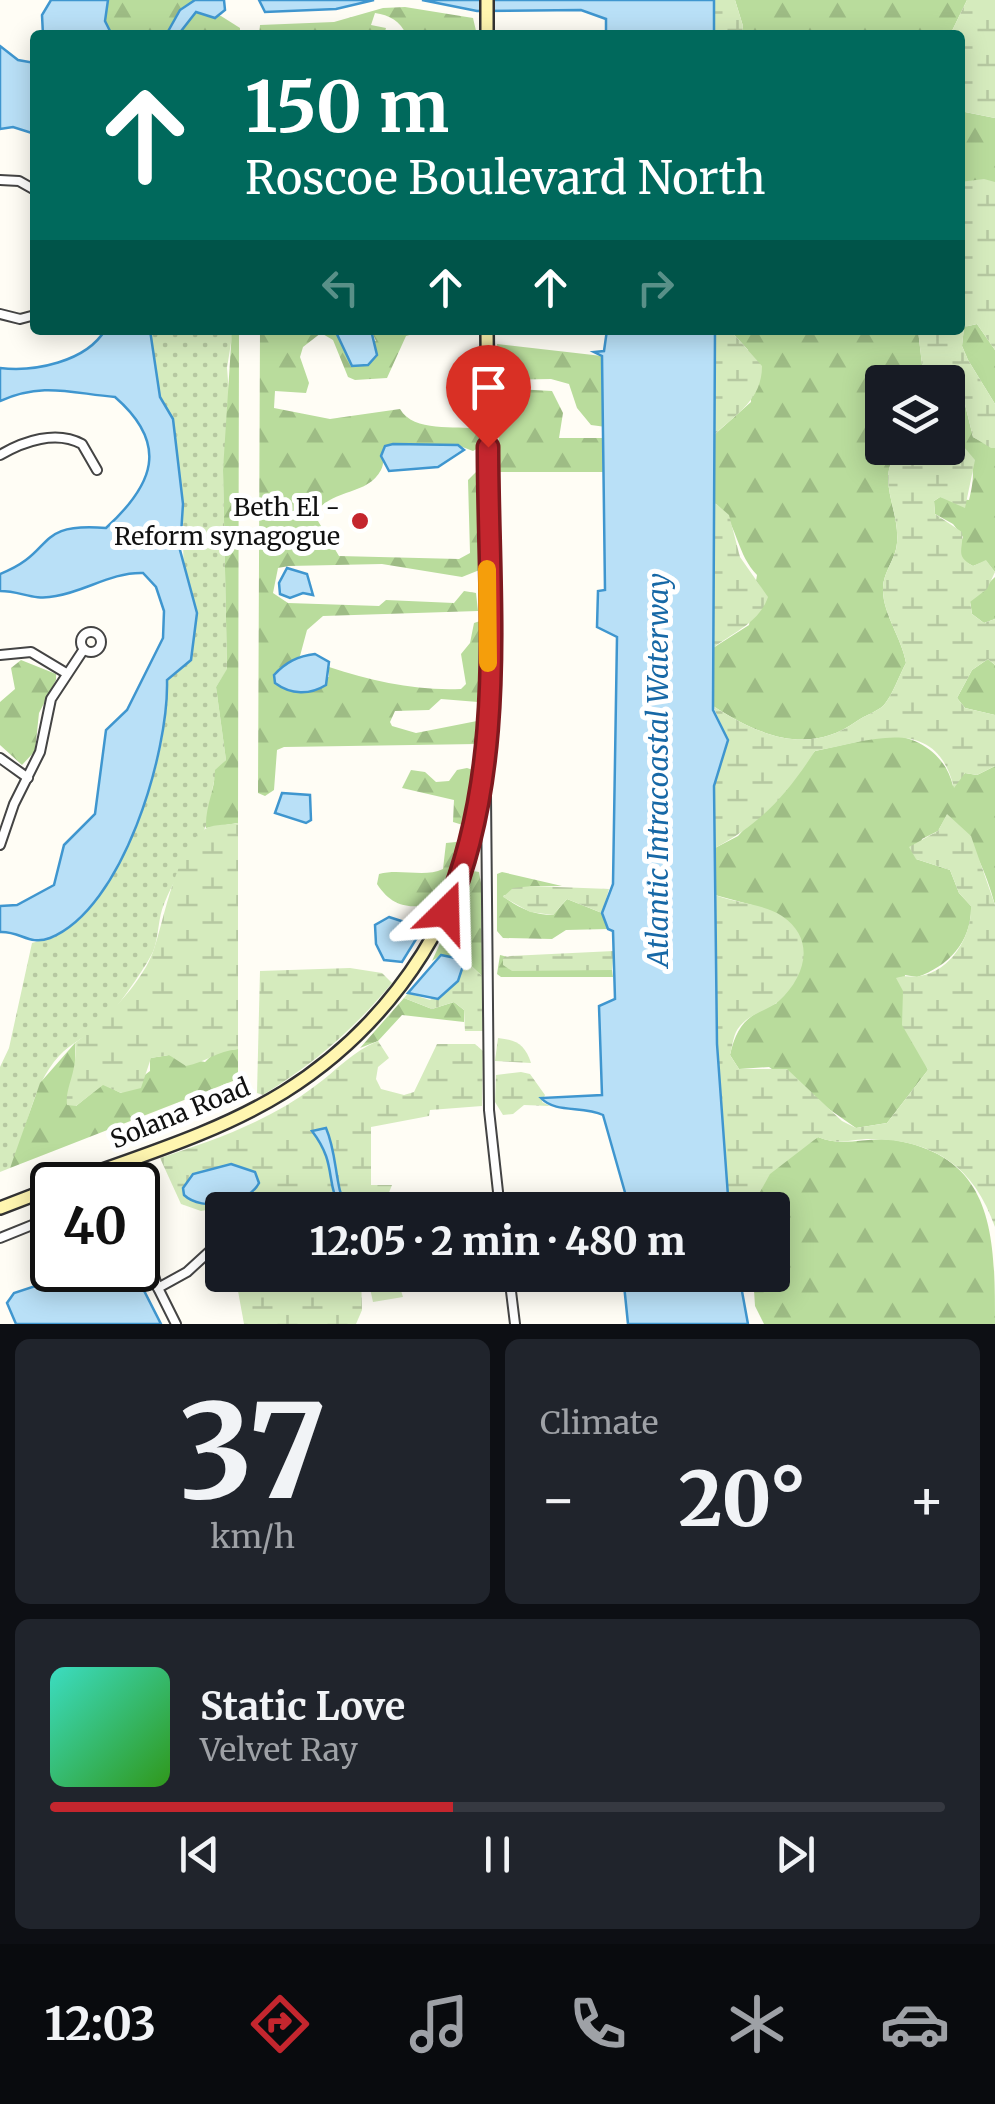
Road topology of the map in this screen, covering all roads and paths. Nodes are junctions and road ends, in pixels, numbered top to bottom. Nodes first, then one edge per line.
1 (0, 180) edge
2 (30, 187) edge
3 (0, 314) edge
4 (30, 316) edge
5 (488, 335) edge
6 (0, 455) edge
7 (97, 470) dead end
8 (84, 649) dead end
9 (0, 655) edge
10 (66, 673) junction
11 (0, 758) edge
12 (486, 771) junction
13 (28, 778) junction
14 (474, 837) junction
15 (0, 845) edge
16 (488, 863) junction
17 (121, 1162) edge
18 (498, 1192) edge
19 (30, 1196) edge
20 (0, 1208) edge
21 (30, 1226) edge
22 (0, 1238) edge
23 (205, 1255) edge
24 (160, 1287) edge
25 (160, 1292) edge
26 (511, 1292) edge
27 (176, 1324) edge
28 (516, 1324) edge

1 - 2 street
3 - 4 street
5 - 12 street, Solana Road
6 - 7 street
8 - 10 street
9 - 10 street
10 - 13 street
11 - 13 street
12 - 14 street, Solana Road
12 - 16 street
13 - 15 street
14 - 16 street
14 - 17 street, Solana Road
16 - 18 street
19 - 20 street
21 - 22 street
23 - 24 street
25 - 27 street
26 - 28 street

